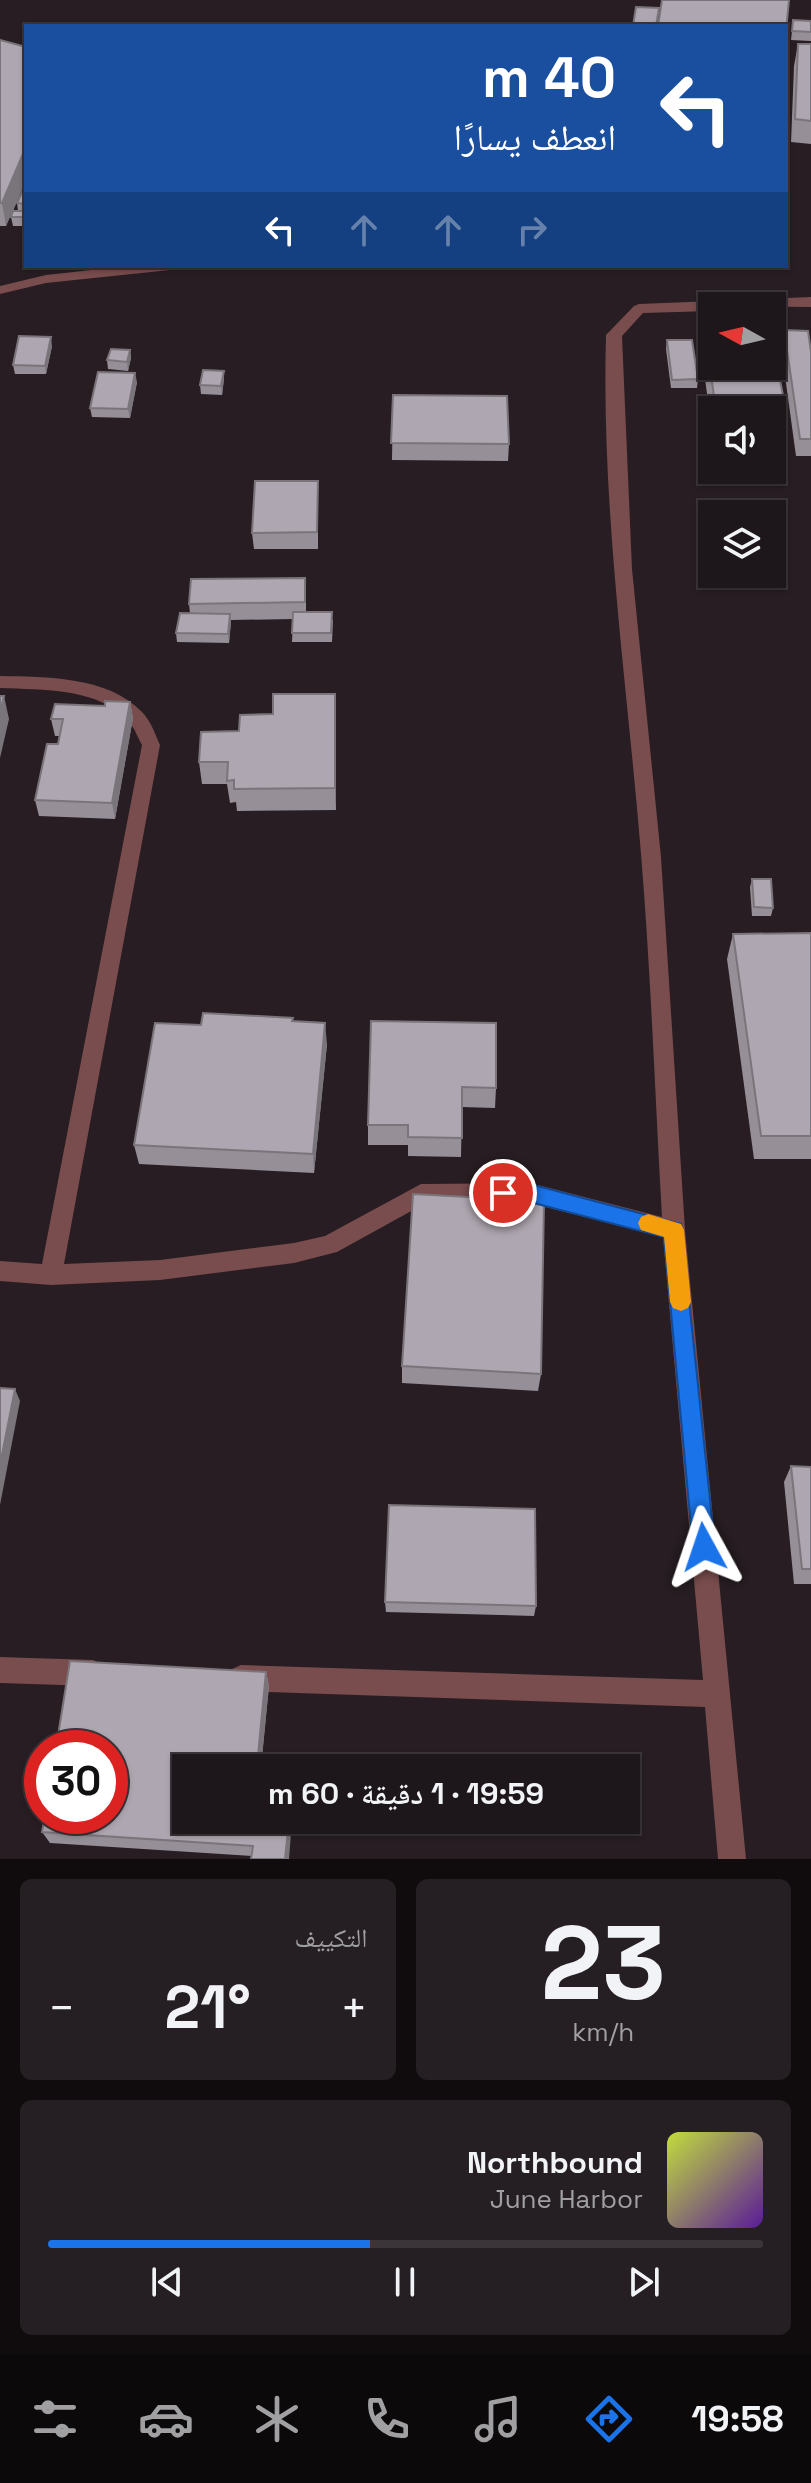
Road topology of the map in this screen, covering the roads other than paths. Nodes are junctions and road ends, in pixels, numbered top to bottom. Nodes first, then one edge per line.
1 (151, 268) edge
2 (0, 290) edge
3 (811, 302) edge
4 (0, 682) edge
5 (674, 1230) junction
6 (0, 1271) edge
7 (51, 1275) junction
8 (0, 1670) edge
9 (112, 1674) edge
10 (223, 1677) edge
11 (717, 1694) junction
12 (732, 1859) edge

1 - 2 street
3 - 5 street
4 - 7 street
5 - 7 street
5 - 11 street
6 - 7 street
8 - 9 street
10 - 11 street
11 - 12 street

